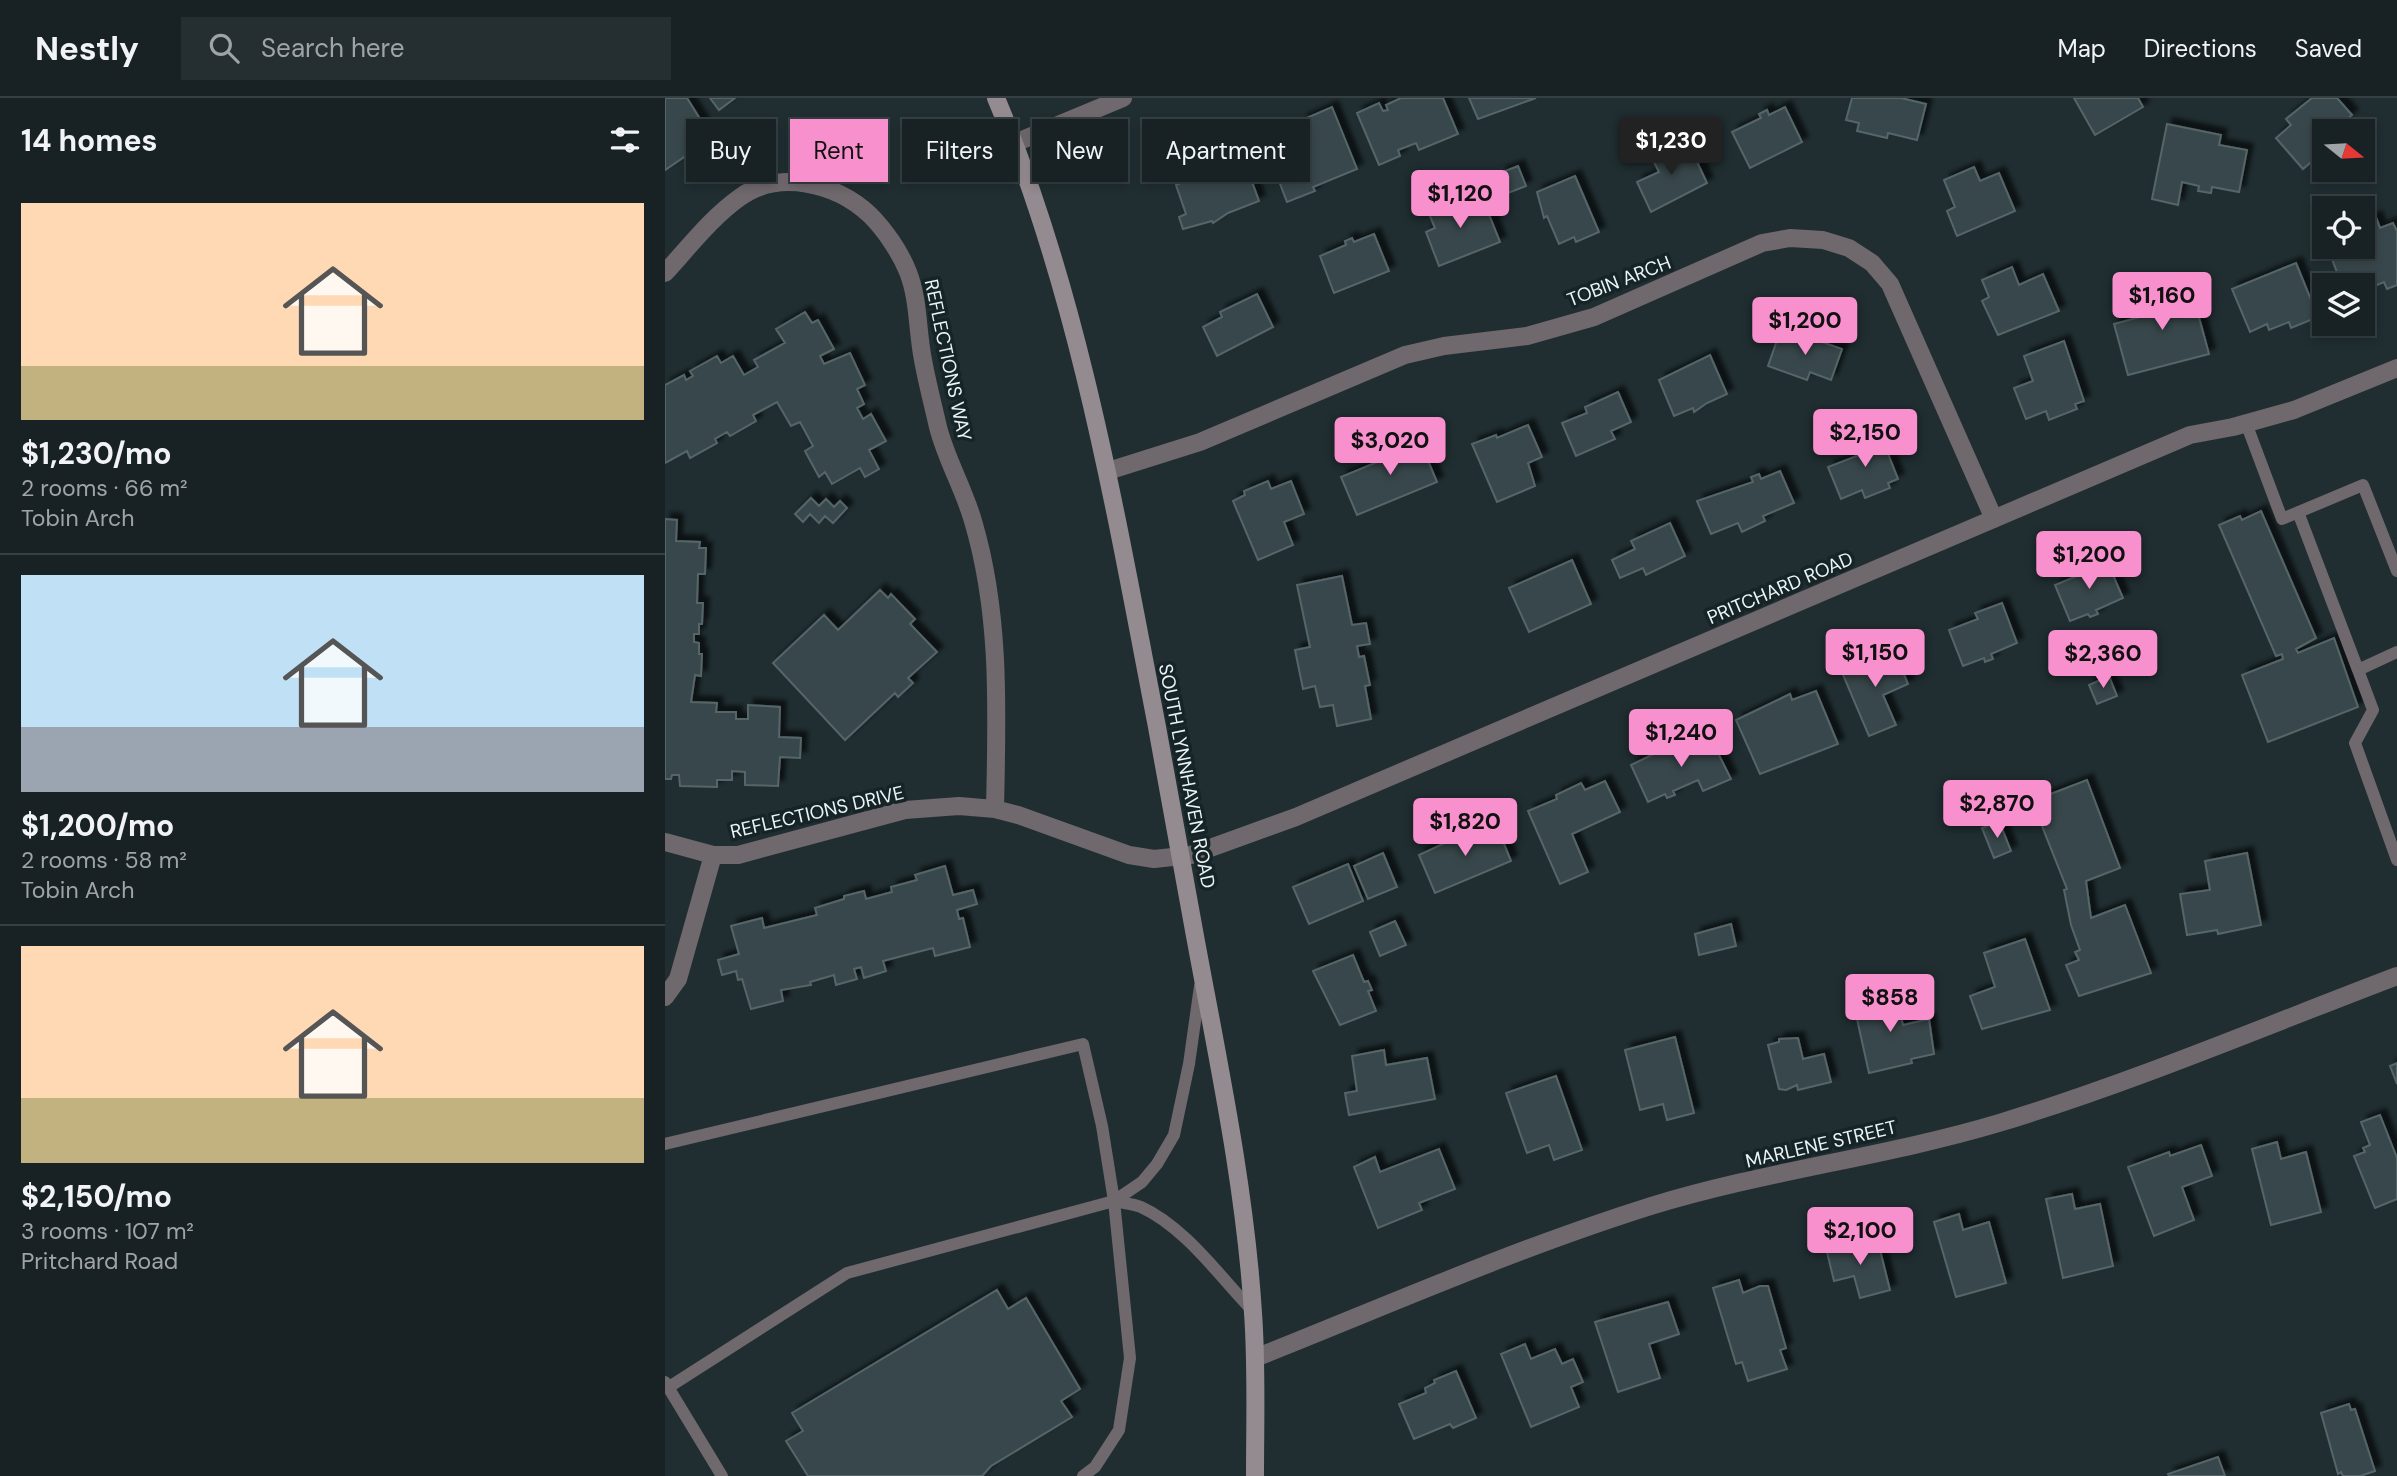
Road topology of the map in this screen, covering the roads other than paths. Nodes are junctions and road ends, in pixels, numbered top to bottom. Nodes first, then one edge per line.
1 (996, 98) edge
2 (1123, 98) edge
3 (1005, 119) edge
4 (1018, 142) edge
5 (1018, 152) edge
6 (665, 273) edge
7 (2397, 368) edge
8 (2246, 423) junction
9 (1108, 471) junction
10 (2298, 512) junction
11 (1994, 519) junction
12 (2397, 571) edge
13 (2397, 652) edge
14 (2358, 670) junction
15 (995, 810) junction
16 (665, 842) edge
17 (713, 855) junction
18 (1182, 857) junction
19 (2397, 860) edge
20 (1202, 972) junction
21 (2397, 976) edge
22 (665, 997) edge
23 (665, 1144) edge
24 (1114, 1201) junction
25 (1253, 1312) junction
26 (1255, 1358) junction
27 (667, 1384) edge
28 (722, 1476) edge
29 (1083, 1476) edge
30 (1255, 1476) edge

1 - 3 street, SOUTH LYNNHAVEN ROAD
2 - 4 street
5 - 9 street, SOUTH LYNNHAVEN ROAD
6 - 15 street, REFLECTIONS WAY
7 - 8 street, PRITCHARD ROAD
8 - 10 lane
8 - 11 street, PRITCHARD ROAD
9 - 11 street, TOBIN ARCH
9 - 18 street, SOUTH LYNNHAVEN ROAD
10 - 12 lane
10 - 14 lane
11 - 18 street, PRITCHARD ROAD
13 - 14 lane
14 - 19 lane
15 - 17 street, REFLECTIONS DRIVE
15 - 18 street, REFLECTIONS DRIVE
16 - 17 street, REFLECTIONS DRIVE
17 - 22 street
18 - 20 street, SOUTH LYNNHAVEN ROAD
20 - 24 lane
20 - 25 street, SOUTH LYNNHAVEN ROAD
21 - 26 street, MARLENE STREET
23 - 24 lane
24 - 25 lane
24 - 27 lane
24 - 29 lane
25 - 26 street, SOUTH LYNNHAVEN ROAD
26 - 30 street, SOUTH LYNNHAVEN ROAD
27 - 28 lane

